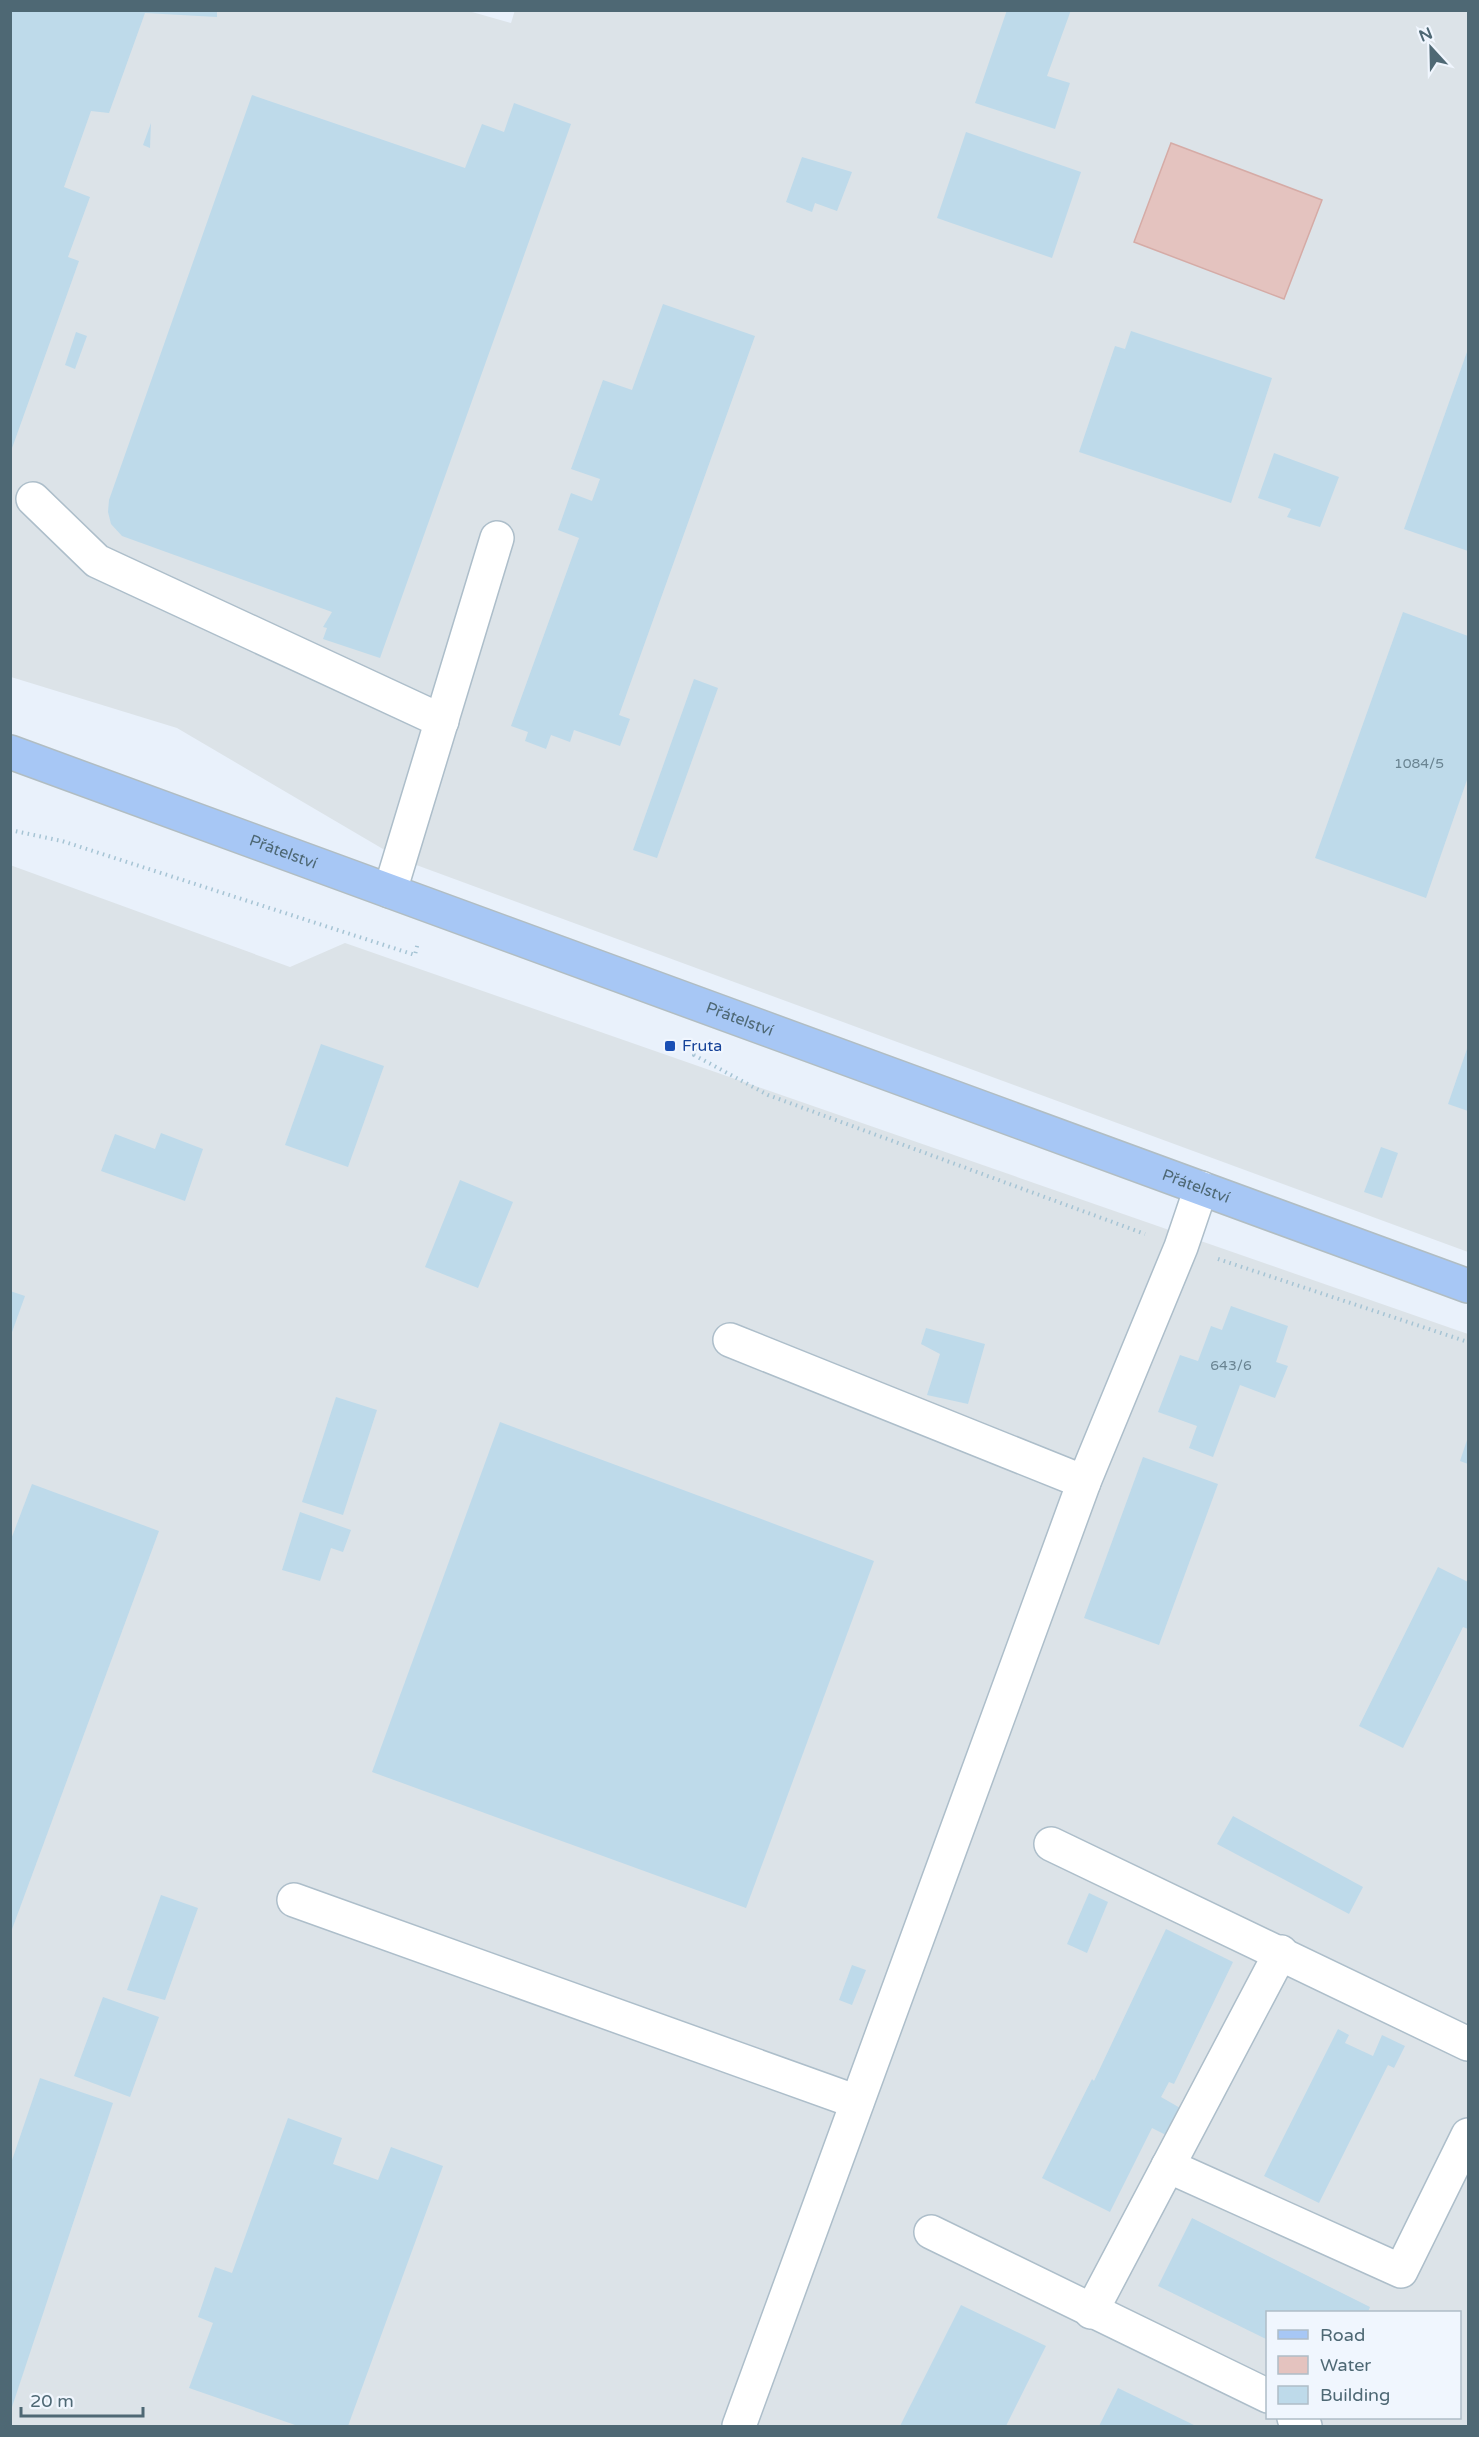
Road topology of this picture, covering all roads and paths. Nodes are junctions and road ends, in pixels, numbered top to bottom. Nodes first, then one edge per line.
1 (33, 499) dead end
2 (497, 538) dead end
3 (442, 721) junction
4 (10, 752) edge
5 (10, 830) edge
6 (390, 891) junction
7 (427, 904) junction
8 (709, 1008) junction
9 (1201, 1188) junction
10 (1181, 1247) junction
11 (1468, 1286) edge
12 (730, 1340) dead end
13 (1468, 1342) edge
14 (1084, 1482) junction
15 (1051, 1844) dead end
16 (294, 1900) dead end
17 (1281, 1952) junction
18 (1468, 2044) edge
19 (857, 2102) junction
20 (1468, 2135) edge
21 (1168, 2166) junction
22 (931, 2232) dead end
23 (1091, 2312) junction
24 (1266, 2395) edge
25 (739, 2427) edge

1 - 3 street
2 - 3 street
3 - 6 street
4 - 6 main road, Přátelství
5 - 7 path
6 - 7 main road, Přátelství
7 - 8 main road, Přátelství
8 - 9 main road, Přátelství
8 - 10 path
9 - 10 street
9 - 11 main road, Přátelství
10 - 13 path
10 - 14 street
12 - 14 street
14 - 19 street
15 - 17 street
16 - 19 street
17 - 18 street
17 - 21 street
19 - 25 street
20 - 21 street
21 - 23 street
22 - 23 street
23 - 24 street

